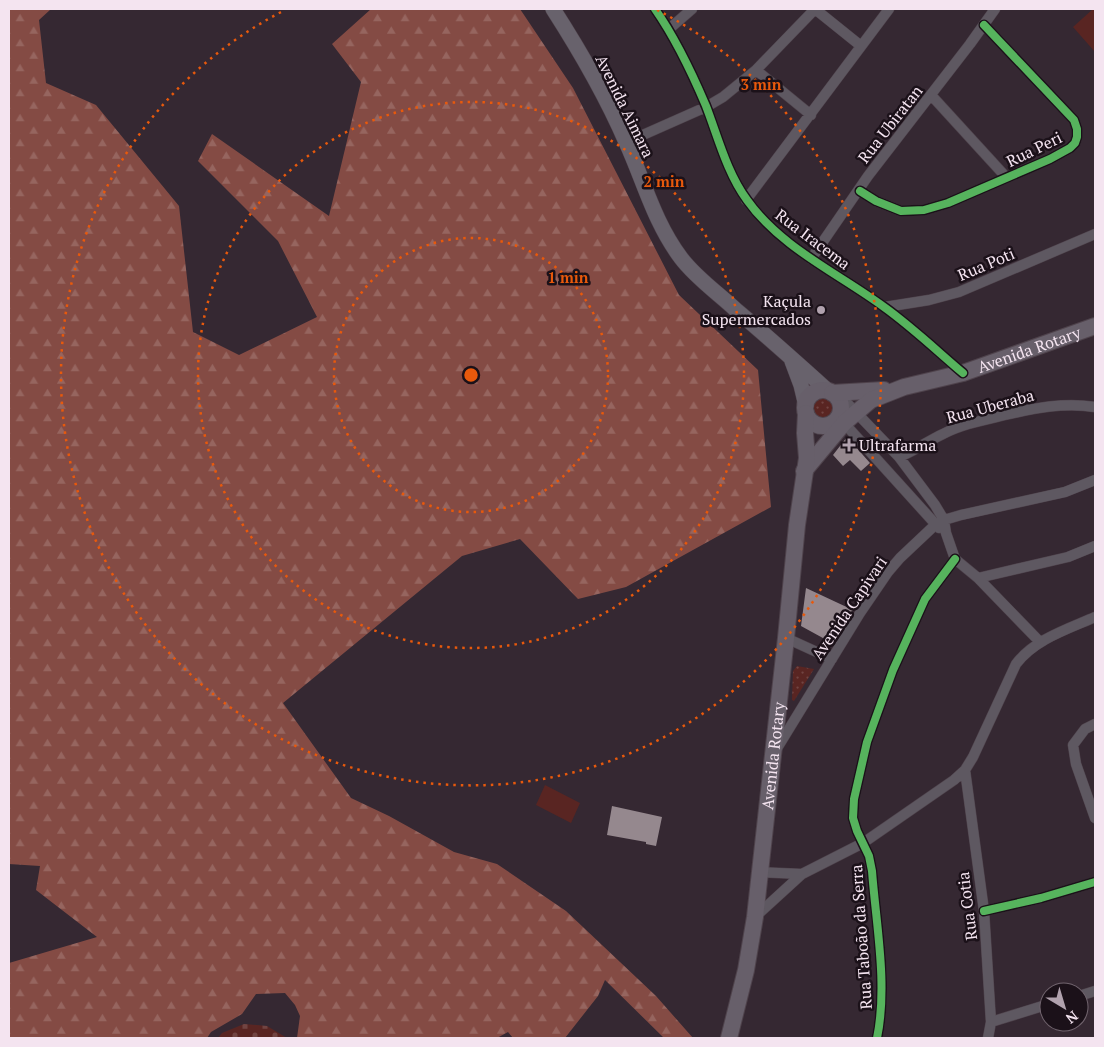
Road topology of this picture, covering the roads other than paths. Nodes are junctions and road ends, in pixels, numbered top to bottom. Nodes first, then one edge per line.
1 (553, 9) edge
2 (655, 9) edge
3 (692, 9) edge
4 (815, 9) edge
5 (889, 9) edge
6 (995, 9) edge
7 (984, 25) junction
8 (669, 29) junction
9 (861, 46) junction
10 (756, 70) junction
11 (931, 95) junction
12 (706, 107) junction
13 (811, 115) junction
14 (627, 142) junction
15 (1006, 177) junction
16 (860, 191) junction
17 (746, 200) junction
18 (1095, 234) edge
19 (811, 259) junction
20 (885, 307) junction
21 (1095, 326) edge
22 (789, 355) junction
23 (963, 373) junction
24 (904, 387) junction
25 (832, 394) junction
26 (1095, 407) edge
27 (806, 410) junction
28 (849, 417) junction
29 (899, 457) junction
30 (804, 471) junction
31 (1095, 480) edge
32 (940, 522) junction
33 (1095, 546) edge
34 (955, 560) junction
35 (978, 578) junction
36 (1095, 617) edge
37 (786, 638) junction
38 (1040, 642) junction
39 (832, 659) junction
40 (1095, 724) edge
41 (773, 756) junction
42 (965, 770) junction
43 (1095, 818) edge
44 (863, 843) junction
45 (759, 872) junction
46 (802, 874) junction
47 (1095, 882) edge
48 (984, 911) junction
49 (755, 917) junction
50 (1039, 1007) edge
51 (991, 1022) junction
52 (729, 1038) edge
53 (877, 1038) edge
54 (988, 1038) edge

1 - 14 main road, Avenida Aimara
2 - 8 street, Rua Iracema
3 - 8 street
4 - 9 street
4 - 10 street
5 - 9 street
6 - 7 street, Rua Ubiratan
7 - 11 street, Rua Ubiratan
7 - 15 street, Rua Peri
8 - 12 street, Rua Iracema
9 - 13 street
10 - 12 street
10 - 13 street
11 - 15 street
11 - 16 street, Rua Ubiratan
12 - 14 street
12 - 17 street, Rua Iracema
13 - 17 street
14 - 22 main road, Avenida Aimara
15 - 16 street, Rua Peri
16 - 19 street, Rua Ubiratan
17 - 19 street, Rua Iracema
18 - 20 street, Rua Poti
19 - 20 street, Rua Iracema
20 - 23 street, Rua Iracema
21 - 23 main road, Avenida Rotary
22 - 25 main road, Avenida Aimara
22 - 27 main road
23 - 24 main road, Avenida Rotary
24 - 25 main road, Avenida Rotary
24 - 28 main road, Avenida Rotary
25 - 27 main road
25 - 27 main road
25 - 28 street
26 - 29 street, Rua Uberaba
27 - 30 main road, Avenida Rotary
28 - 29 street
28 - 30 main road, Avenida Rotary
28 - 32 street
29 - 32 street
30 - 37 main road, Avenida Rotary
31 - 32 street
32 - 34 street
32 - 39 street, Avenida Capivari
33 - 35 street
34 - 35 street
34 - 44 street, Rua Taboão da Serra
35 - 38 street
36 - 38 street
37 - 39 street
37 - 41 main road, Avenida Rotary
38 - 42 street
39 - 41 street, Avenida Capivari
40 - 43 street
41 - 45 main road, Avenida Rotary
42 - 44 street
42 - 48 street, Rua Cotia
44 - 46 street
44 - 53 street, Rua Taboão da Serra
45 - 46 street
45 - 49 main road, Avenida Rotary
46 - 49 street
47 - 48 street
48 - 51 street, Rua Cotia
49 - 52 main road, Avenida Rotary
50 - 51 street
51 - 54 street, Rua Cotia

